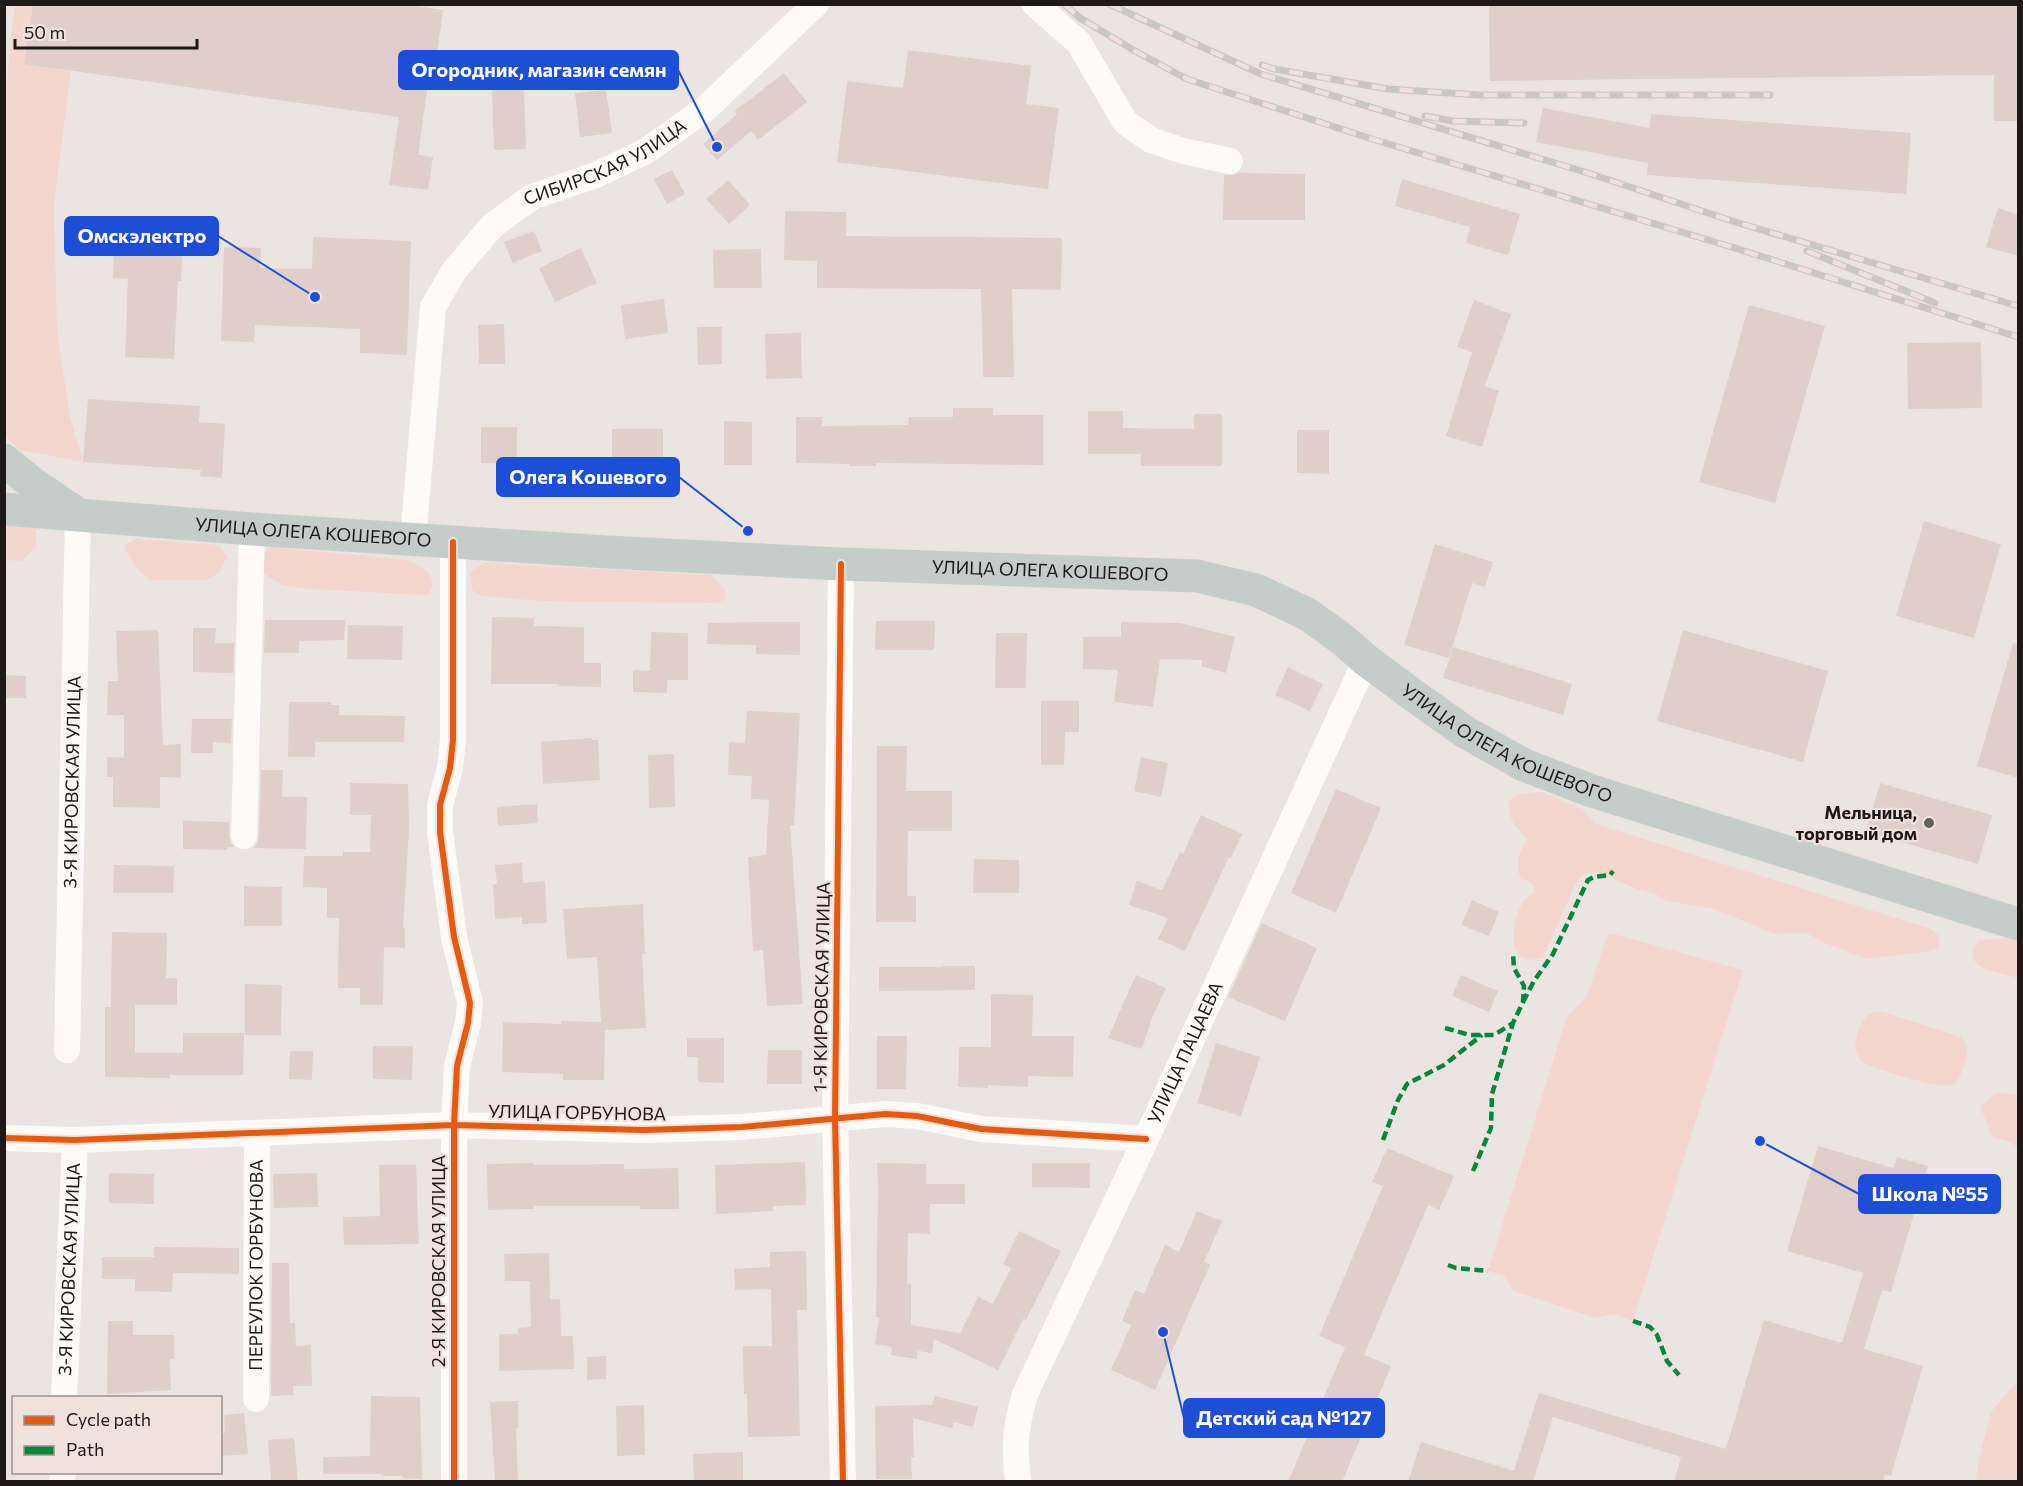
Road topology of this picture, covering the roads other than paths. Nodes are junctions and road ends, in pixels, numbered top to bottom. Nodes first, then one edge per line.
1 (816, 4) edge
2 (1035, 4) edge
3 (1230, 161) dead end
4 (15, 468) edge
5 (8, 509) edge
6 (78, 514) junction
7 (252, 529) junction
8 (413, 539) junction
9 (453, 542) junction
10 (841, 564) junction
11 (1366, 660) junction
12 (244, 836) dead end
13 (2019, 924) edge
14 (67, 1050) dead end
15 (835, 1119) junction
16 (454, 1125) junction
17 (257, 1133) junction
18 (4, 1137) edge
19 (1146, 1139) junction
20 (75, 1140) junction
21 (64, 1396) edge
22 (256, 1399) dead end
23 (454, 1482) edge
24 (843, 1482) edge
25 (1018, 1482) edge

1 - 8 street, СИБИРСКАЯ УЛИЦА
2 - 3 street
4 - 5 main road
4 - 6 main road
5 - 6 main road, УЛИЦА ОЛЕГА КОШЕВОГО
6 - 7 main road, УЛИЦА ОЛЕГА КОШЕВОГО
6 - 14 street, 3-Я КИРОВСКАЯ УЛИЦА
7 - 8 main road, УЛИЦА ОЛЕГА КОШЕВОГО
7 - 12 street
8 - 9 main road, УЛИЦА ОЛЕГА КОШЕВОГО
9 - 10 main road, УЛИЦА ОЛЕГА КОШЕВОГО
9 - 16 street, 2-Я КИРОВСКАЯ УЛИЦА
10 - 11 main road, УЛИЦА ОЛЕГА КОШЕВОГО
10 - 15 street, 1-Я КИРОВСКАЯ УЛИЦА
11 - 13 main road, УЛИЦА ОЛЕГА КОШЕВОГО
11 - 19 street, УЛИЦА ПАЦАЕВА
15 - 16 street, УЛИЦА ГОРБУНОВА
15 - 19 street, УЛИЦА ГОРБУНОВА
15 - 24 street, 1-Я КИРОВСКАЯ УЛИЦА
16 - 17 street, УЛИЦА ГОРБУНОВА
16 - 23 street, 2-Я КИРОВСКАЯ УЛИЦА
17 - 20 street, УЛИЦА ГОРБУНОВА
17 - 22 street, ПЕРЕУЛОК ГОРБУНОВА
18 - 20 street, УЛИЦА ГОРБУНОВА
19 - 25 street, УЛИЦА ПАЦАЕВА
20 - 21 street, 3-Я КИРОВСКАЯ УЛИЦА

